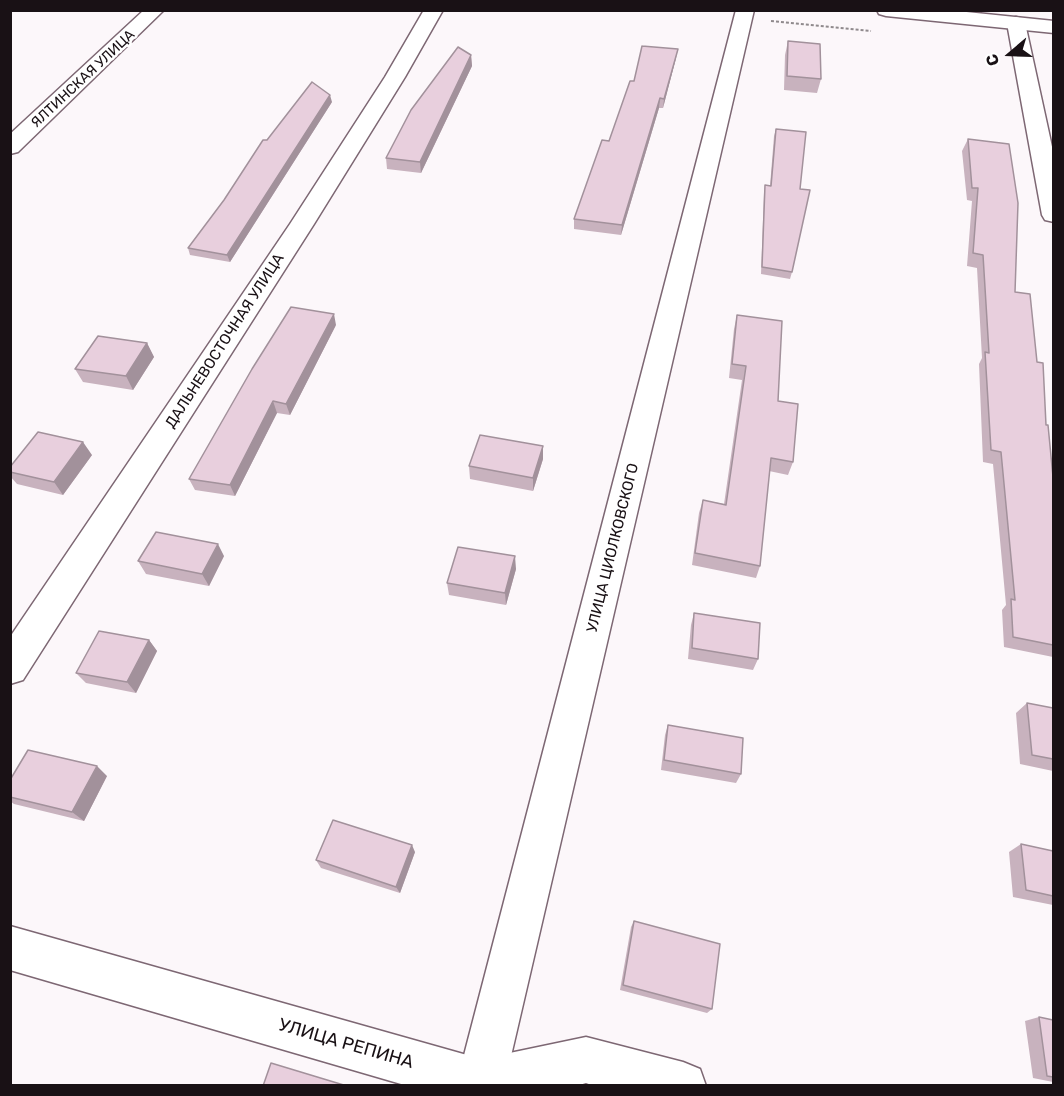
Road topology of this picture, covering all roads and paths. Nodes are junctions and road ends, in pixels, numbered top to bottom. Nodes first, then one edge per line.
1 (155, 10) edge
2 (434, 10) edge
3 (745, 10) edge
4 (886, 10) edge
5 (1016, 23) junction
6 (1053, 27) edge
7 (10, 147) edge
8 (1053, 215) edge
9 (10, 668) edge
10 (10, 948) edge
11 (480, 1084) edge
12 (683, 1086) edge

1 - 7 street, ЯЛТИНСКАЯ УЛИЦА
2 - 9 street, ДАЛЬНЕВОСТОЧНАЯ УЛИЦА
3 - 11 street, УЛИЦА ЦИОЛКОВСКОГО
4 - 5 street
5 - 6 street
5 - 8 street
10 - 11 street, УЛИЦА РЕПИНА
11 - 12 street, УЛИЦА РЕПИНА

